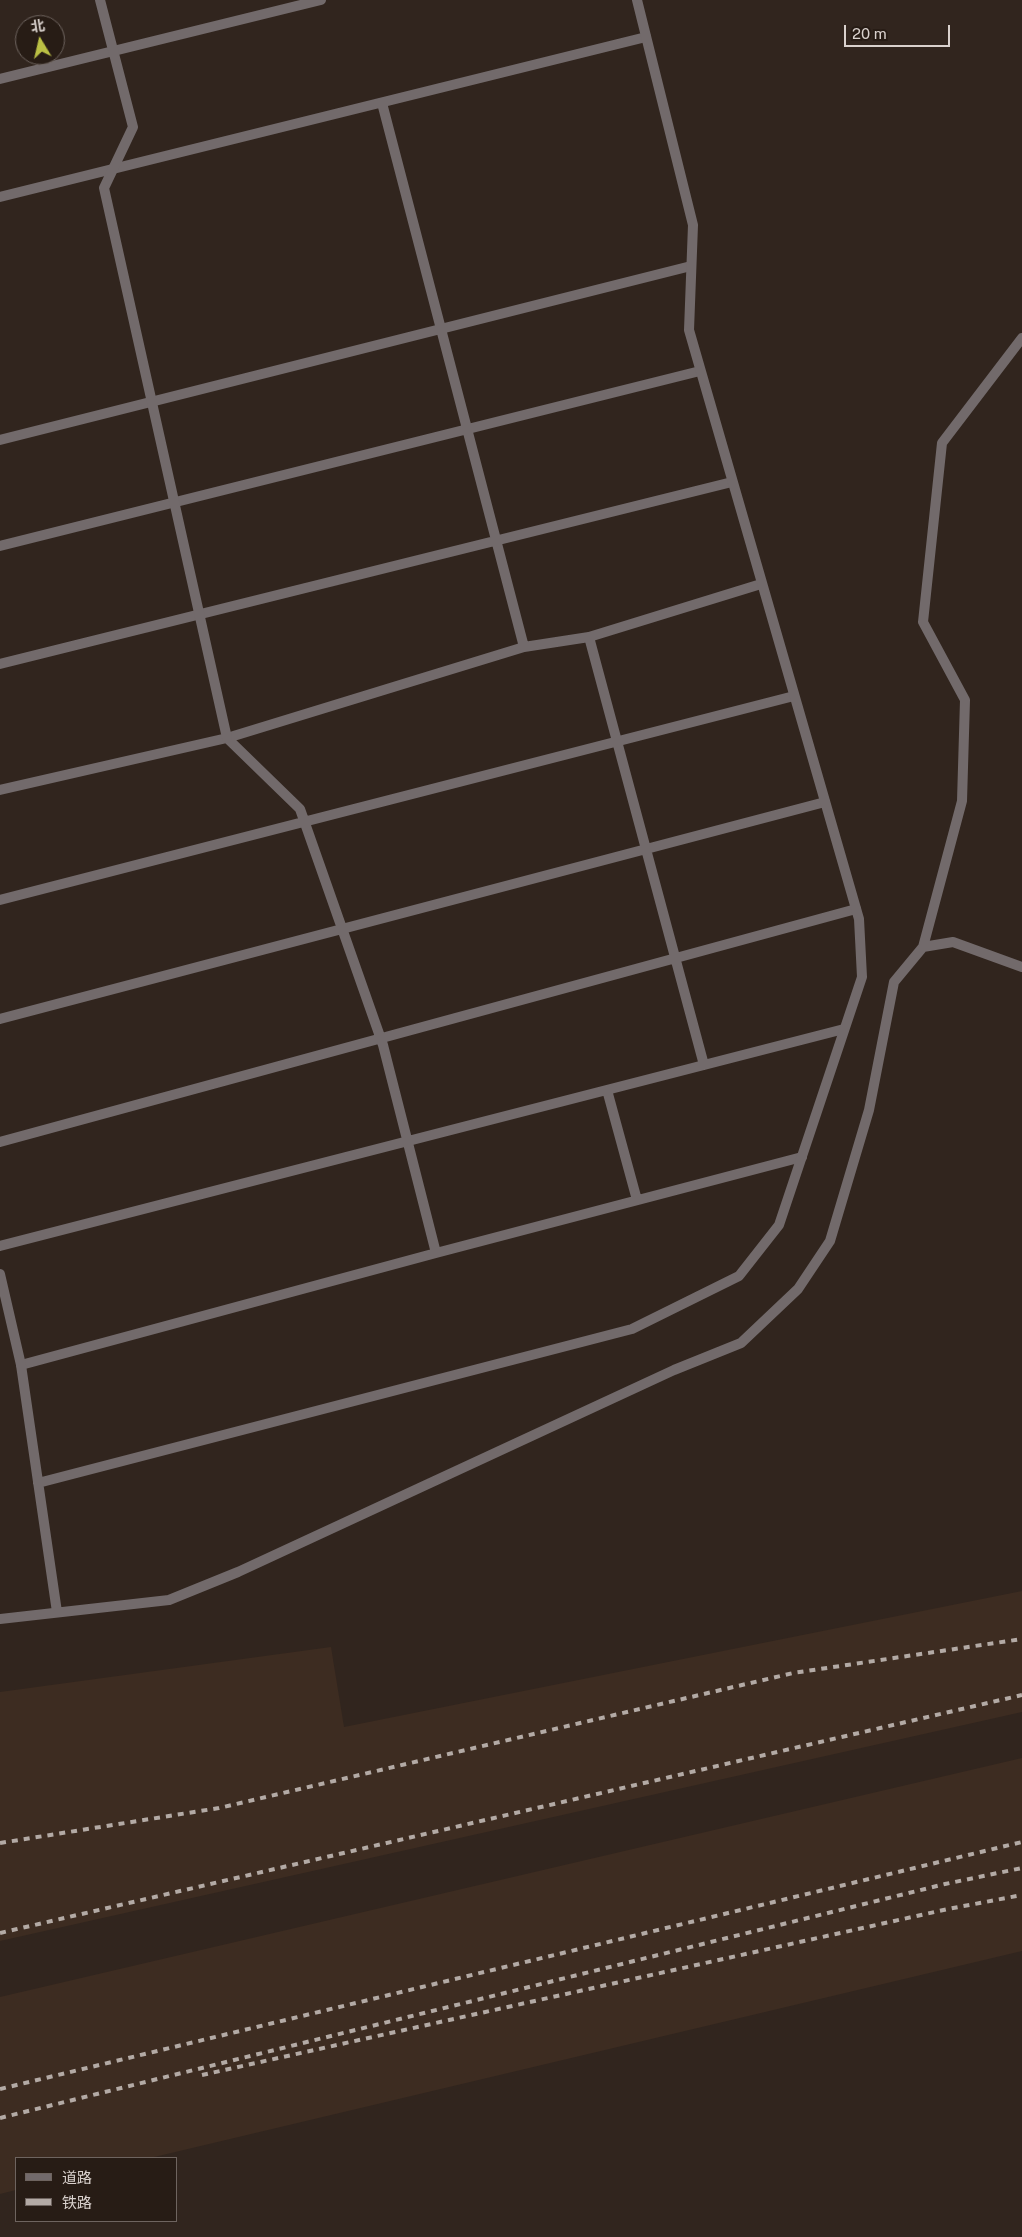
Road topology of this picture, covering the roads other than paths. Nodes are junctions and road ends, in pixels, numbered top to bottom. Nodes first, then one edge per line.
1 (100, 0) edge
2 (321, 0) edge
3 (637, 0) edge
4 (646, 37) junction
5 (113, 51) junction
6 (0, 79) edge
7 (382, 103) junction
8 (112, 169) junction
9 (0, 198) edge
10 (691, 266) junction
11 (441, 329) junction
12 (1022, 338) edge
13 (700, 370) junction
14 (152, 402) junction
15 (467, 429) junction
16 (0, 440) edge
17 (732, 482) junction
18 (174, 502) junction
19 (496, 541) junction
20 (0, 546) edge
21 (761, 584) junction
22 (199, 614) junction
23 (589, 637) junction
24 (524, 647) junction
25 (0, 664) edge
26 (794, 696) junction
27 (228, 738) junction
28 (617, 741) junction
29 (0, 790) edge
30 (825, 802) junction
31 (304, 822) junction
32 (646, 850) junction
33 (0, 900) edge
34 (856, 909) junction
35 (342, 930) junction
36 (923, 947) junction
37 (675, 958) junction
38 (1022, 967) edge
39 (0, 1019) edge
40 (844, 1029) junction
41 (380, 1038) junction
42 (704, 1065) junction
43 (607, 1090) junction
44 (407, 1141) junction
45 (0, 1142) edge
46 (802, 1157) junction
47 (637, 1200) junction
48 (0, 1246) edge
49 (436, 1253) junction
50 (0, 1274) edge
51 (21, 1365) junction
52 (38, 1484) junction
53 (57, 1612) junction
54 (0, 1619) edge

1 - 5 street
2 - 5 street
3 - 4 street
4 - 7 street
4 - 10 street
5 - 6 street
5 - 8 street
7 - 8 street
7 - 11 street
8 - 9 street
8 - 14 street
10 - 11 street
10 - 13 street
11 - 14 street
11 - 15 street
12 - 36 street
13 - 15 street
13 - 17 street
14 - 16 street
14 - 18 street
15 - 18 street
15 - 19 street
17 - 19 street
17 - 21 street
18 - 20 street
18 - 22 street
19 - 22 street
19 - 24 street
21 - 23 street
21 - 26 street
22 - 25 street
22 - 27 street
23 - 24 street
23 - 28 street
24 - 27 street
26 - 28 street
26 - 30 street
27 - 29 street
27 - 31 street
28 - 31 street
28 - 32 street
30 - 32 street
30 - 34 street
31 - 33 street
31 - 35 street
32 - 35 street
32 - 37 street
34 - 37 street
34 - 40 street
35 - 39 street
35 - 41 street
36 - 38 street
36 - 53 street
37 - 41 street
37 - 42 street
40 - 42 street
40 - 46 street
41 - 44 street
41 - 45 street
42 - 43 street
43 - 44 street
43 - 47 street
44 - 48 street
44 - 49 street
46 - 47 street
46 - 52 street
47 - 49 street
49 - 51 street
50 - 51 street
51 - 52 street
52 - 53 street
53 - 54 street

